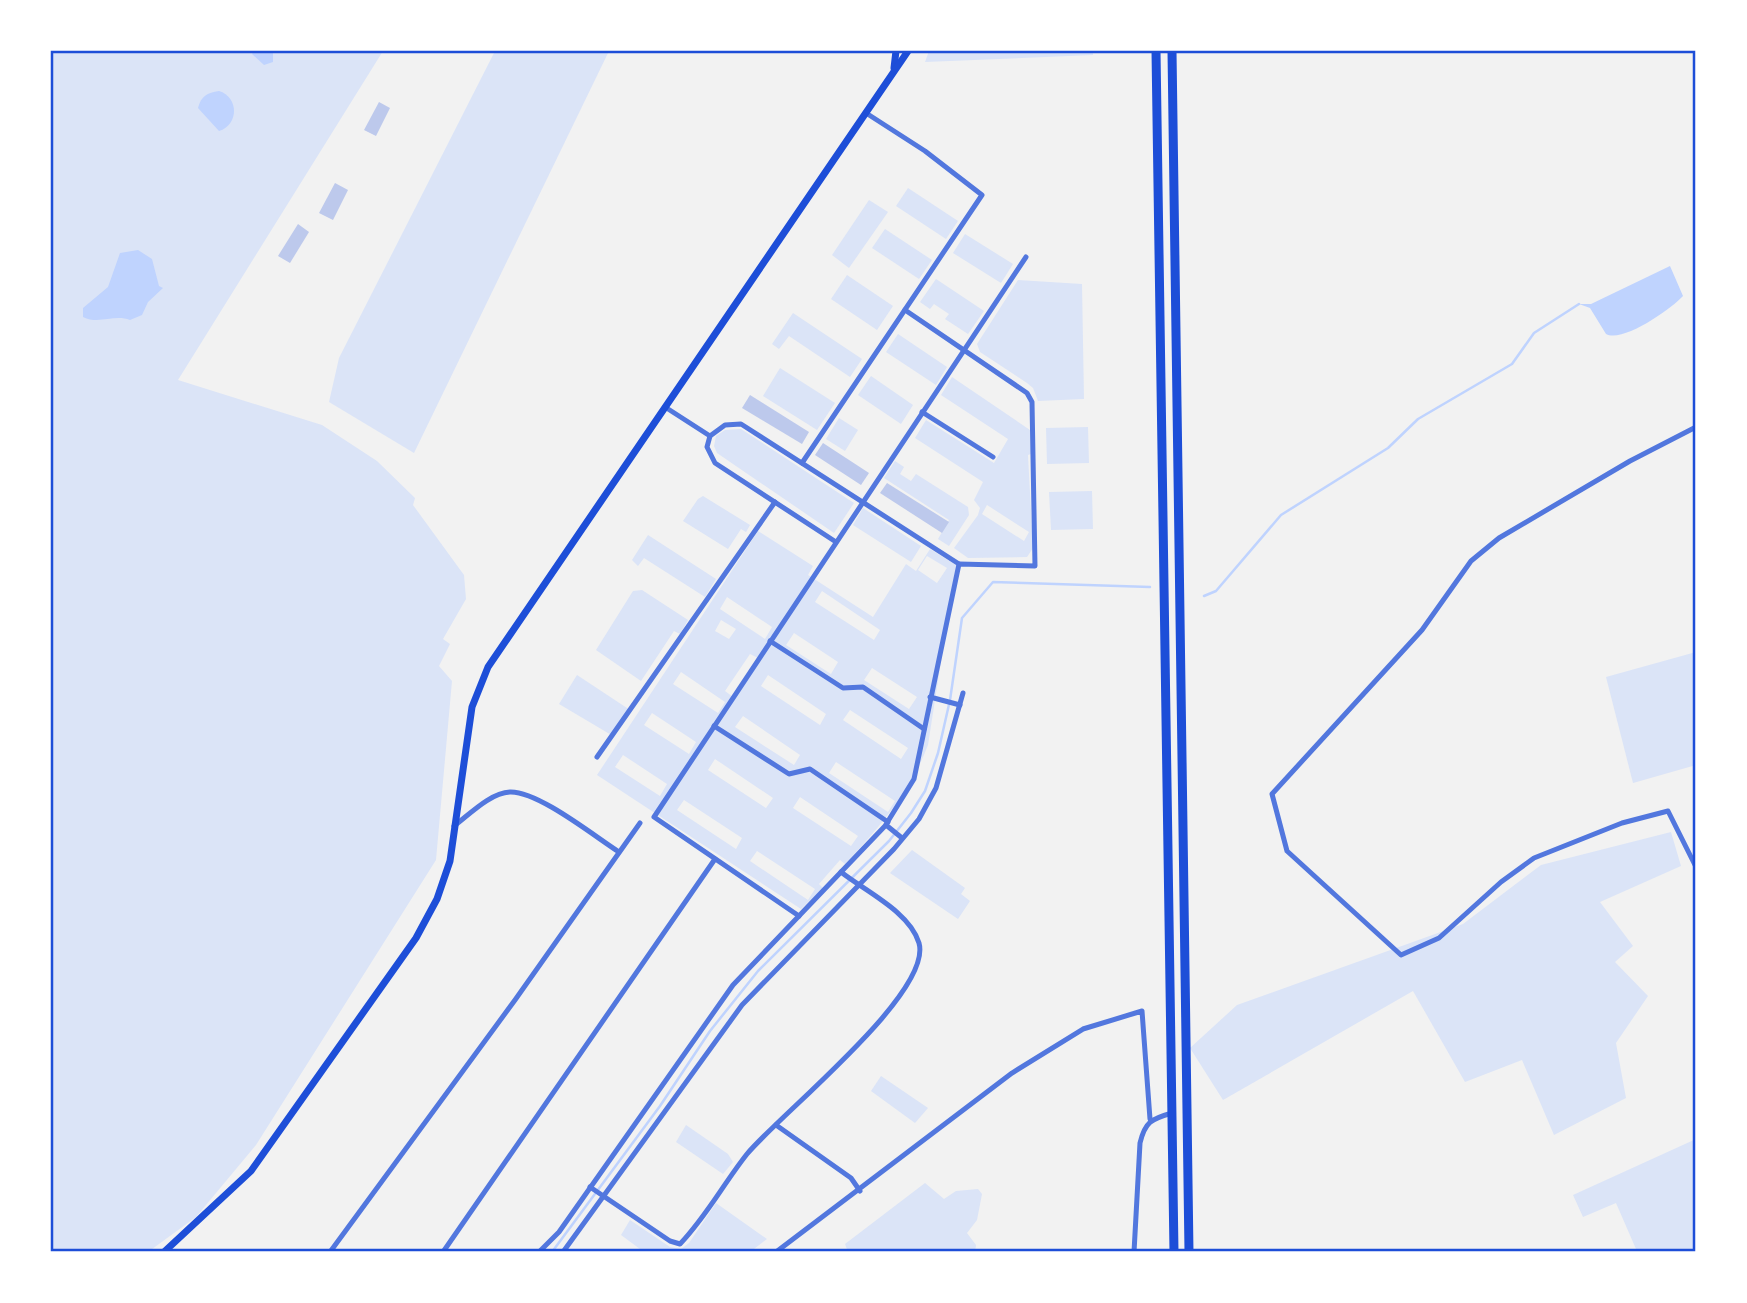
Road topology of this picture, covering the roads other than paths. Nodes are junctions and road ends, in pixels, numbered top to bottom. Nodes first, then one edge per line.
1 (896, 51) edge
2 (908, 51) edge
3 (1156, 51) edge
4 (1172, 51) edge
5 (894, 72) junction
6 (866, 113) junction
7 (1026, 257) dead end
8 (905, 310) junction
9 (965, 349) junction
10 (665, 407) junction
11 (922, 412) junction
12 (1696, 427) edge
13 (710, 436) junction
14 (993, 457) dead end
15 (802, 463) junction
16 (775, 502) junction
17 (862, 502) junction
18 (836, 542) junction
19 (959, 564) junction
20 (770, 641) junction
21 (963, 693) dead end
22 (930, 697) junction
23 (960, 705) junction
24 (714, 726) junction
25 (924, 729) junction
26 (597, 757) dead end
27 (640, 823) dead end
28 (887, 824) junction
29 (454, 826) junction
30 (902, 838) junction
31 (619, 852) junction
32 (715, 859) junction
33 (1696, 867) edge
34 (841, 872) junction
35 (858, 885) junction
36 (799, 916) junction
37 (1172, 1113) junction
38 (1150, 1119) junction
39 (776, 1125) junction
40 (590, 1187) junction
41 (860, 1191) junction
42 (604, 1197) junction
43 (561, 1228) junction
44 (575, 1238) junction
45 (164, 1252) edge
46 (330, 1252) edge
47 (443, 1252) edge
48 (539, 1252) edge
49 (563, 1252) edge
50 (776, 1252) edge
51 (1134, 1252) edge
52 (1174, 1252) edge
53 (1189, 1252) edge

1 - 5 main road
2 - 5 main road
3 - 37 highway
4 - 53 highway
5 - 6 main road
6 - 8 street
6 - 10 main road
7 - 9 street
8 - 9 street
8 - 15 street
9 - 11 street
9 - 19 street
10 - 13 street
10 - 29 main road
11 - 14 street
11 - 17 street
12 - 33 street
13 - 15 street
13 - 16 street
15 - 17 street
16 - 18 street
16 - 26 street
17 - 18 street
17 - 19 street
18 - 20 street
19 - 22 street
20 - 24 street
20 - 25 street
21 - 23 street
22 - 23 street
22 - 25 street
23 - 30 street
24 - 28 street
24 - 32 street
25 - 28 street
27 - 31 street
28 - 30 street
28 - 34 street
29 - 31 street
29 - 45 main road
30 - 35 street
31 - 46 street
32 - 36 street
32 - 47 street
34 - 35 street
34 - 36 street
35 - 39 street
35 - 42 street
36 - 40 street
37 - 38 street
37 - 52 highway
38 - 41 street
38 - 51 street
39 - 41 street
39 - 42 street
40 - 42 street
40 - 43 street
41 - 50 street
42 - 44 street
43 - 44 street
43 - 48 street
44 - 49 street

